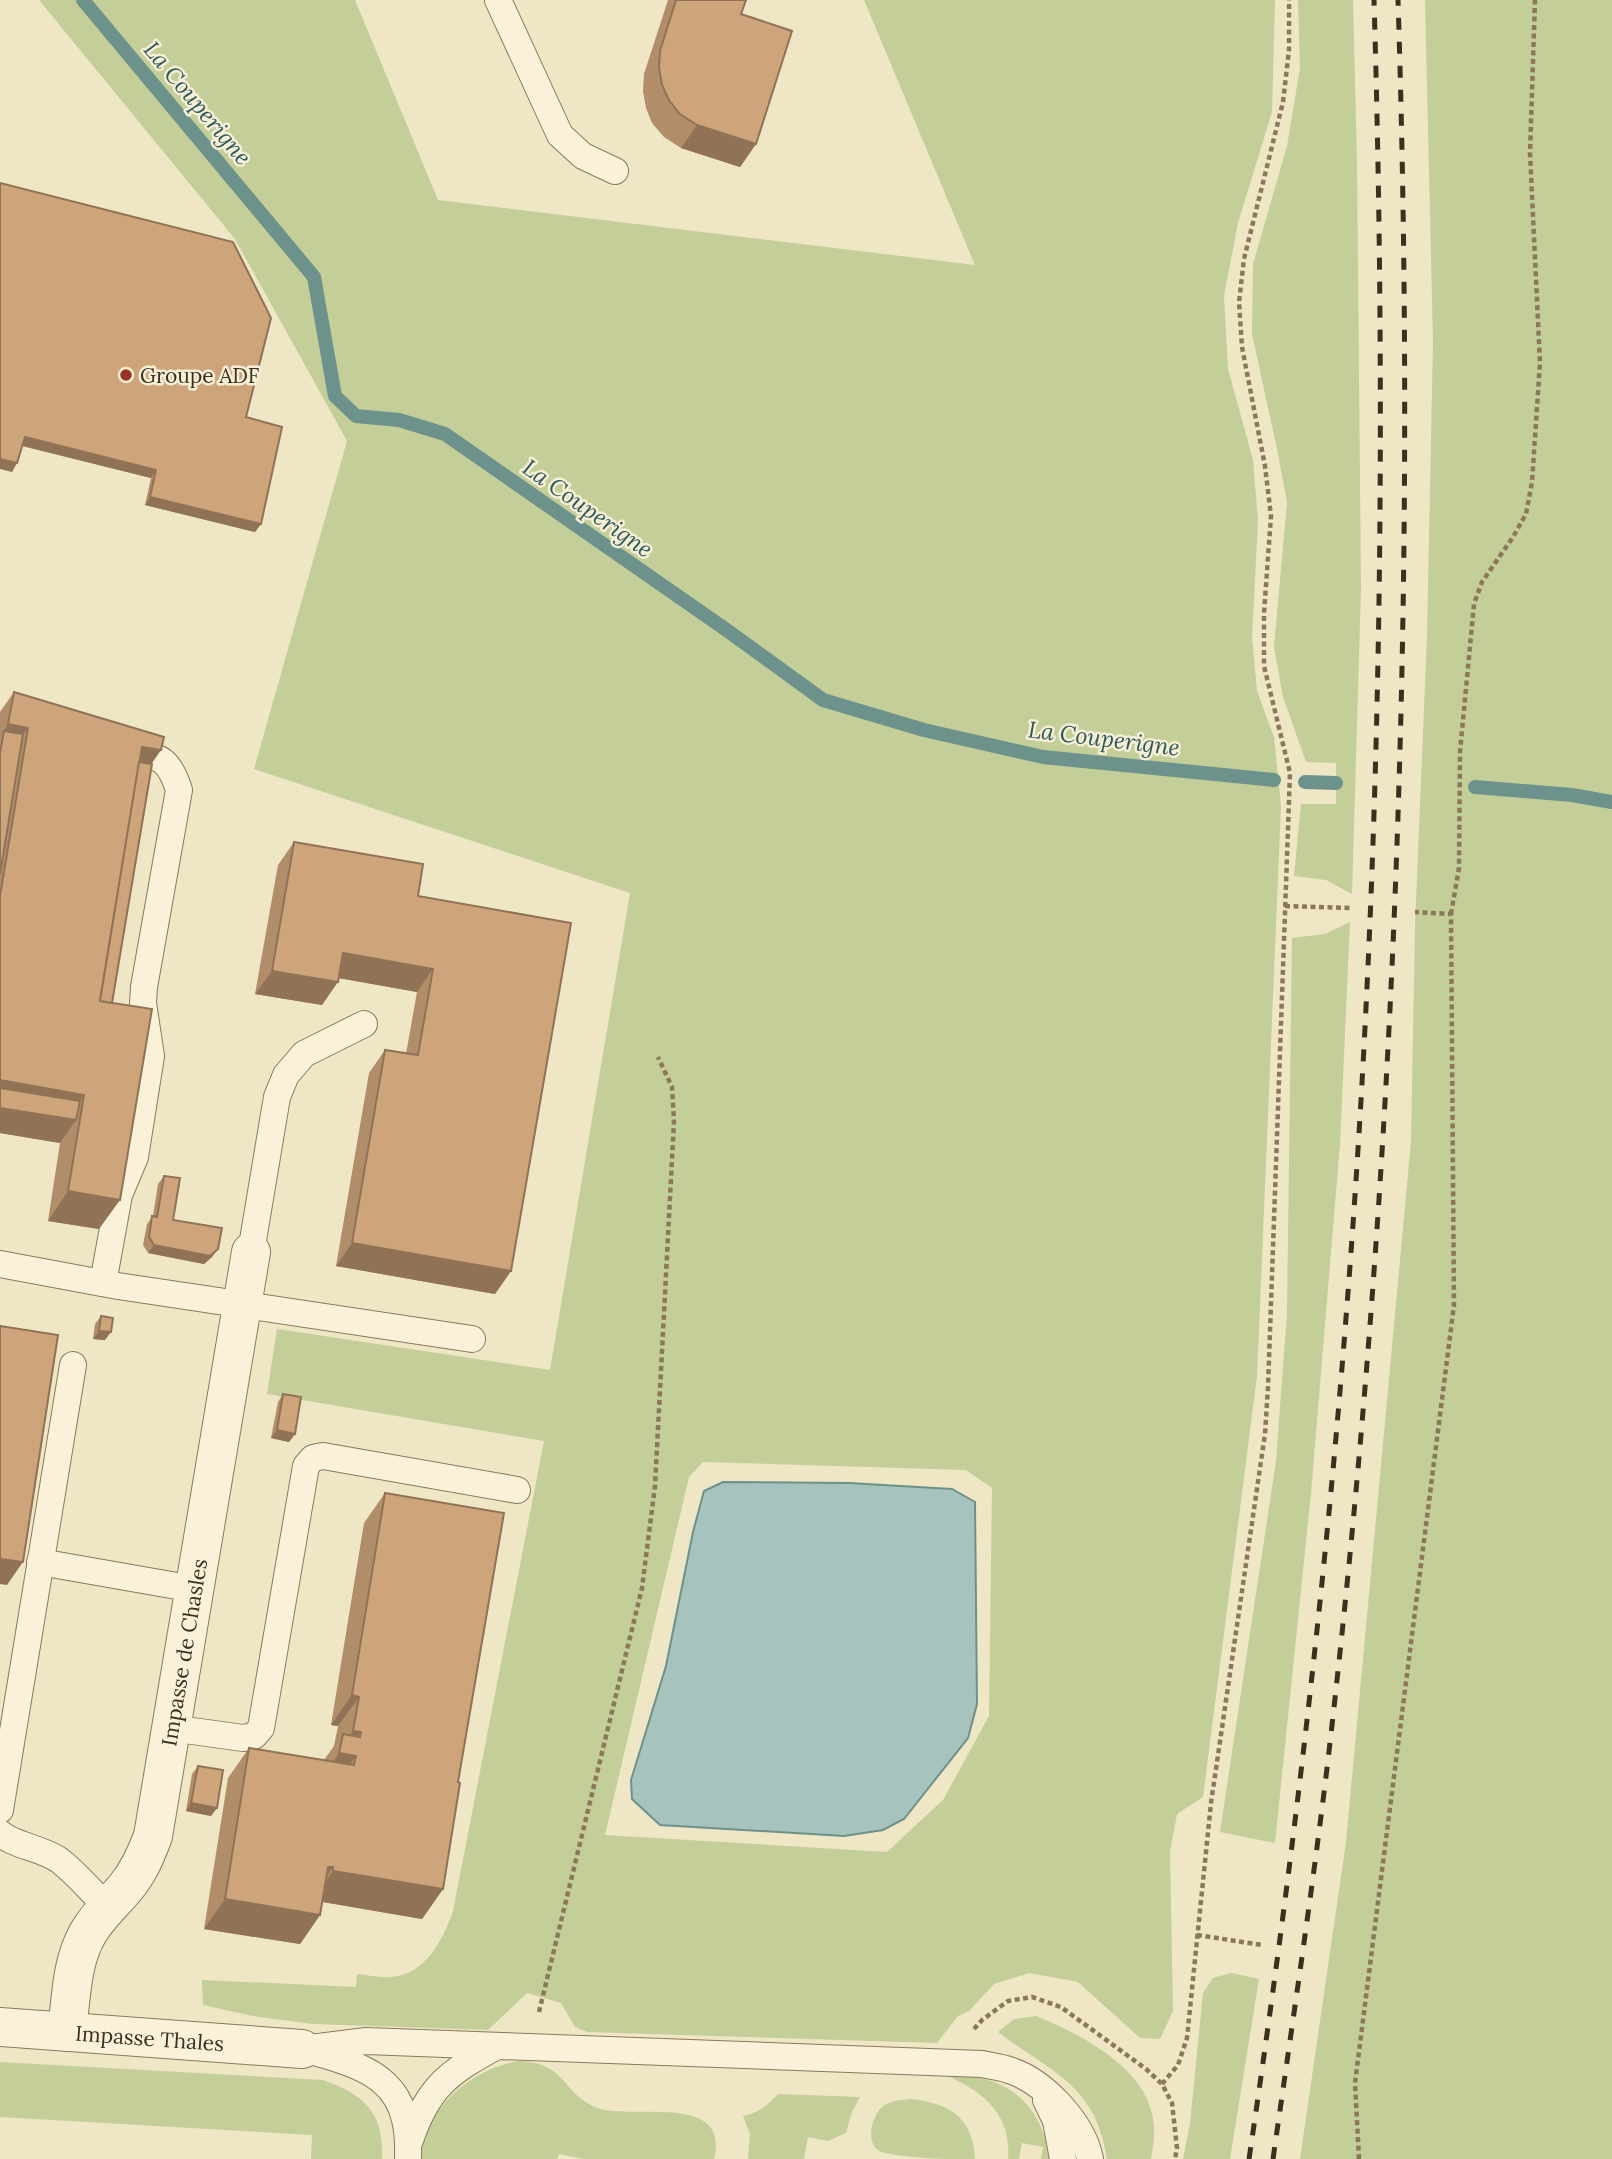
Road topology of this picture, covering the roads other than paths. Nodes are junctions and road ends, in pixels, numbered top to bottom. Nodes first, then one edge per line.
1 (498, 0) edge
2 (615, 171) dead end
3 (101, 742) edge
4 (364, 1024) dead end
5 (251, 1252) joint
6 (0, 1264) edge
7 (103, 1283) junction
8 (242, 1304) junction
9 (472, 1339) dead end
10 (73, 1365) dead end
11 (517, 1490) dead end
12 (40, 1562) junction
13 (194, 1589) junction
14 (172, 1728) junction
15 (2, 1781) edge
16 (0, 1810) edge
17 (0, 1833) edge
18 (106, 1906) junction
19 (0, 2027) edge
20 (67, 2032) junction
21 (498, 2046) junction
22 (302, 2049) junction
23 (1032, 2082) junction
24 (409, 2150) edge
25 (1063, 2159) edge
26 (1090, 2159) edge

1 - 2 lane
3 - 7 lane
4 - 5 lane
5 - 8 street, Impasse de Chasles
6 - 7 lane
7 - 8 lane
8 - 9 lane
8 - 13 street, Impasse de Chasles
10 - 12 lane
11 - 14 lane
12 - 13 lane
12 - 15 lane
13 - 14 street, Impasse de Chasles
14 - 18 street, Impasse de Chasles
15 - 16 lane
17 - 18 lane
18 - 20 street, Impasse de Chasles
19 - 20 street, Impasse Thales
20 - 22 street, Impasse Thales
21 - 22 lane
21 - 23 lane
21 - 24 lane
22 - 24 lane
23 - 25 lane
23 - 26 lane

